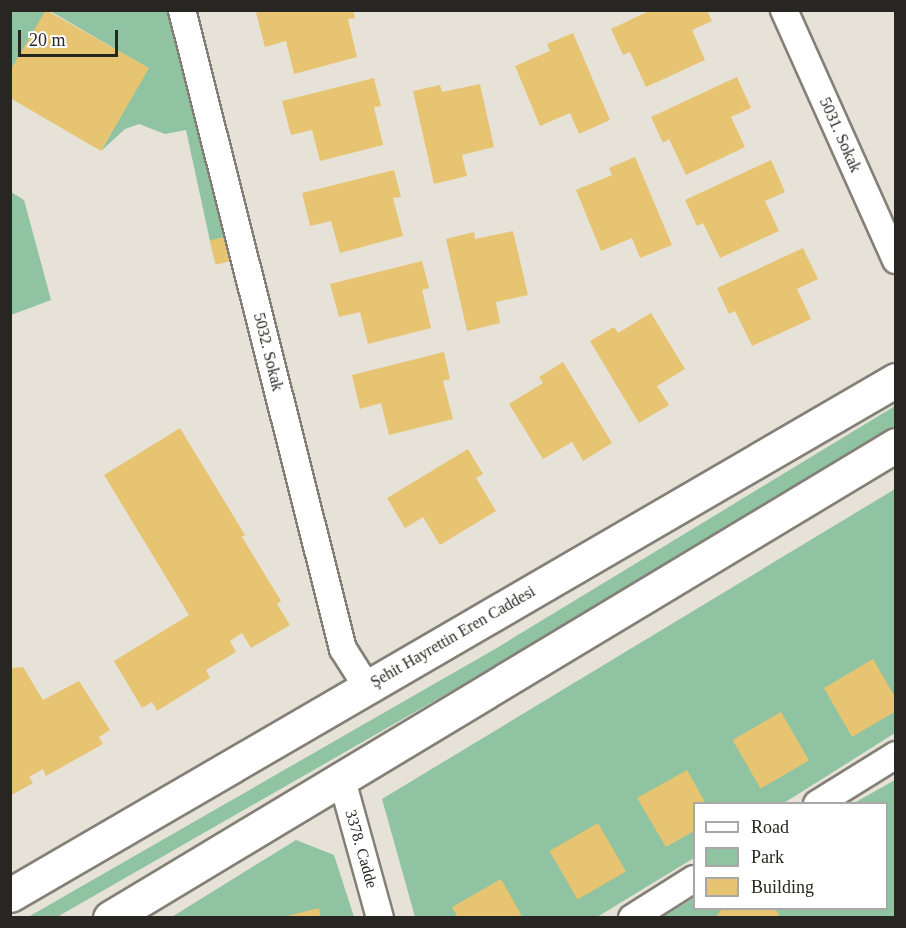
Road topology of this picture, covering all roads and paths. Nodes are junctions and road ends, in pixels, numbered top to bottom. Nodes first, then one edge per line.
1 (182, 10) edge
2 (784, 10) edge
3 (896, 260) edge
4 (896, 380) edge
5 (896, 445) edge
6 (367, 687) junction
7 (896, 755) edge
8 (342, 780) junction
9 (820, 802) edge
10 (693, 880) edge
11 (10, 895) edge
12 (110, 918) edge
13 (380, 918) edge
14 (632, 918) edge

1 - 6 street, 5032. Sokak
2 - 3 street, 5031. Sokak
4 - 6 main road, Şehit Hayrettin Eren Caddesi
5 - 8 main road
6 - 11 main road, Şehit Hayrettin Eren Caddesi
7 - 9 street
8 - 12 main road
8 - 13 street, 3378. Cadde
10 - 14 street

